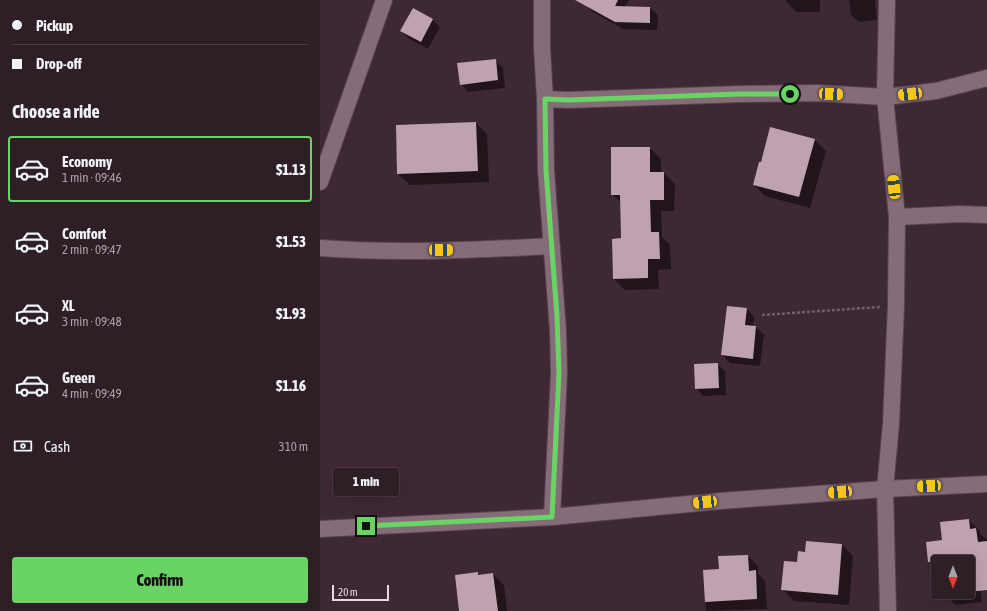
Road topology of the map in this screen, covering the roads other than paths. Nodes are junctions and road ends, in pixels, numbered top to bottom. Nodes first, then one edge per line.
1 (384, 0) edge
2 (542, 0) edge
3 (887, 0) edge
4 (987, 78) edge
5 (885, 97) junction
6 (545, 99) junction
7 (320, 182) edge
8 (987, 215) edge
9 (897, 217) junction
10 (552, 246) junction
11 (320, 248) edge
12 (987, 484) edge
13 (885, 489) junction
14 (552, 517) junction
15 (320, 528) edge
16 (888, 611) edge

1 - 7 street
2 - 6 street
3 - 5 street
4 - 5 street
5 - 6 street
5 - 9 street
6 - 10 street
8 - 9 street
9 - 13 street
10 - 11 street
10 - 14 street
12 - 13 street
13 - 14 street
13 - 16 street
14 - 15 street

